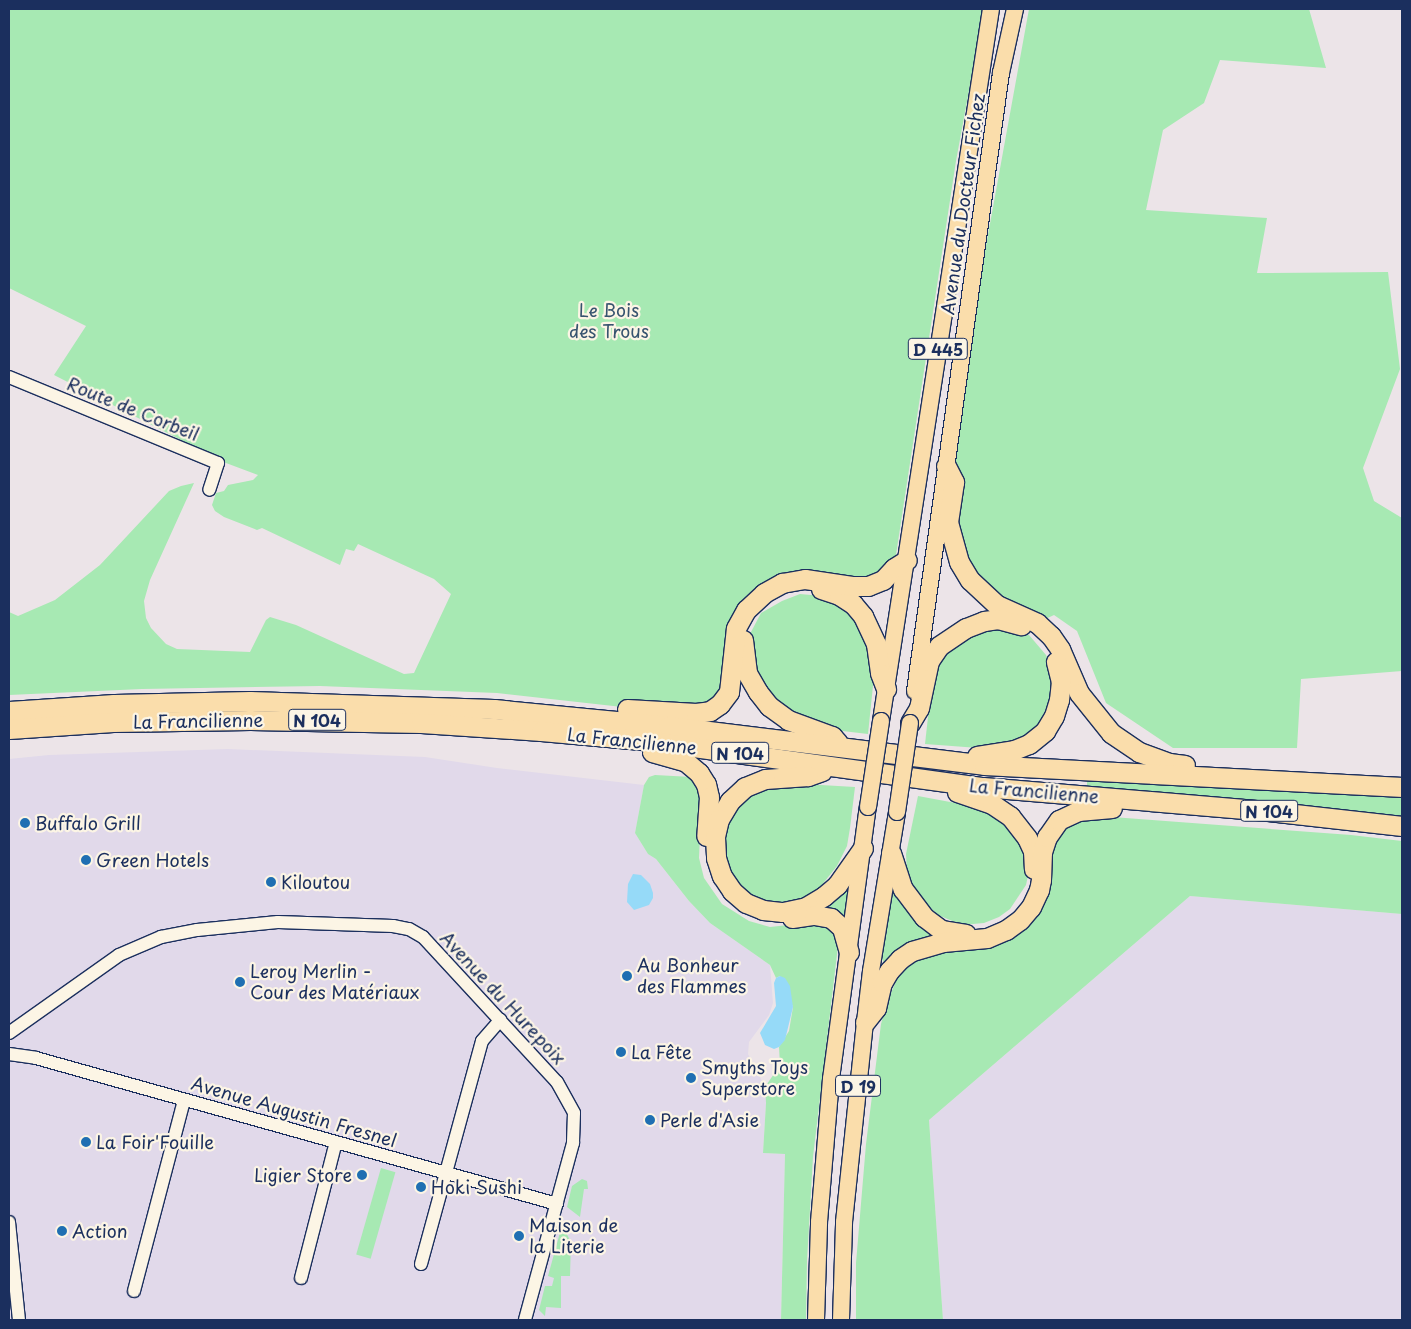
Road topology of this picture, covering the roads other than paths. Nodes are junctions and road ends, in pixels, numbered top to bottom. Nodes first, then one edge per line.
1 (991, 9) edge
2 (1015, 9) edge
3 (9, 377) edge
4 (946, 466) junction
5 (209, 490) dead end
6 (907, 560) junction
7 (886, 689) junction
8 (9, 710) edge
9 (574, 716) junction
10 (910, 723) junction
11 (9, 729) edge
12 (625, 739) junction
13 (843, 747) junction
14 (960, 762) junction
15 (874, 763) joint
16 (904, 767) joint
17 (830, 768) junction
18 (1210, 777) junction
19 (935, 782) junction
20 (1402, 787) edge
21 (1135, 800) junction
22 (1402, 826) edge
23 (863, 848) junction
24 (891, 852) junction
25 (849, 952) junction
26 (500, 1020) junction
27 (865, 1022) junction
28 (9, 1044) edge
29 (184, 1100) junction
30 (336, 1142) junction
31 (447, 1173) junction
32 (557, 1204) junction
33 (9, 1222) edge
34 (422, 1264) dead end
35 (301, 1278) dead end
36 (134, 1291) dead end
37 (19, 1320) edge
38 (526, 1320) edge
39 (816, 1320) edge
40 (841, 1320) edge

1 - 6 main road, D 445
2 - 4 main road, Avenue du Docteur Fichez / D 445
3 - 5 street, Route de Corbeil
4 - 10 main road, D 445
4 - 18 highway
6 - 7 main road, D 445
6 - 9 highway
7 - 13 highway
7 - 15 main road, D 445, bridge
8 - 9 highway, La Francilienne / N 104
9 - 13 highway, La Francilienne / N 104
10 - 14 highway
10 - 16 main road, D 445, bridge
11 - 12 highway, La Francilienne / N 104
12 - 17 highway, La Francilienne / N 104
12 - 25 highway
13 - 14 highway, La Francilienne / N 104
14 - 18 highway, La Francilienne / N 104
15 - 23 main road, D 19, bridge
16 - 24 main road, D 19, bridge
17 - 19 highway, La Francilienne / N 104
17 - 23 highway
18 - 20 highway, La Francilienne / N 104
19 - 21 highway, La Francilienne / N 104
19 - 24 highway
21 - 22 highway, La Francilienne / N 104
21 - 27 highway
23 - 25 main road, D 19
24 - 27 main road, D 19
25 - 39 main road, D 19
26 - 28 street, Avenue du Hurepoix
26 - 31 street
26 - 32 street, Avenue du Hurepoix
27 - 40 main road, D 19
28 - 29 street, Avenue Augustin Fresnel
29 - 30 street, Avenue Augustin Fresnel
29 - 36 street
30 - 31 street, Avenue Augustin Fresnel
30 - 35 street
31 - 32 street, Avenue Augustin Fresnel
31 - 34 street
32 - 38 street, Avenue du Hurepoix
33 - 37 street

